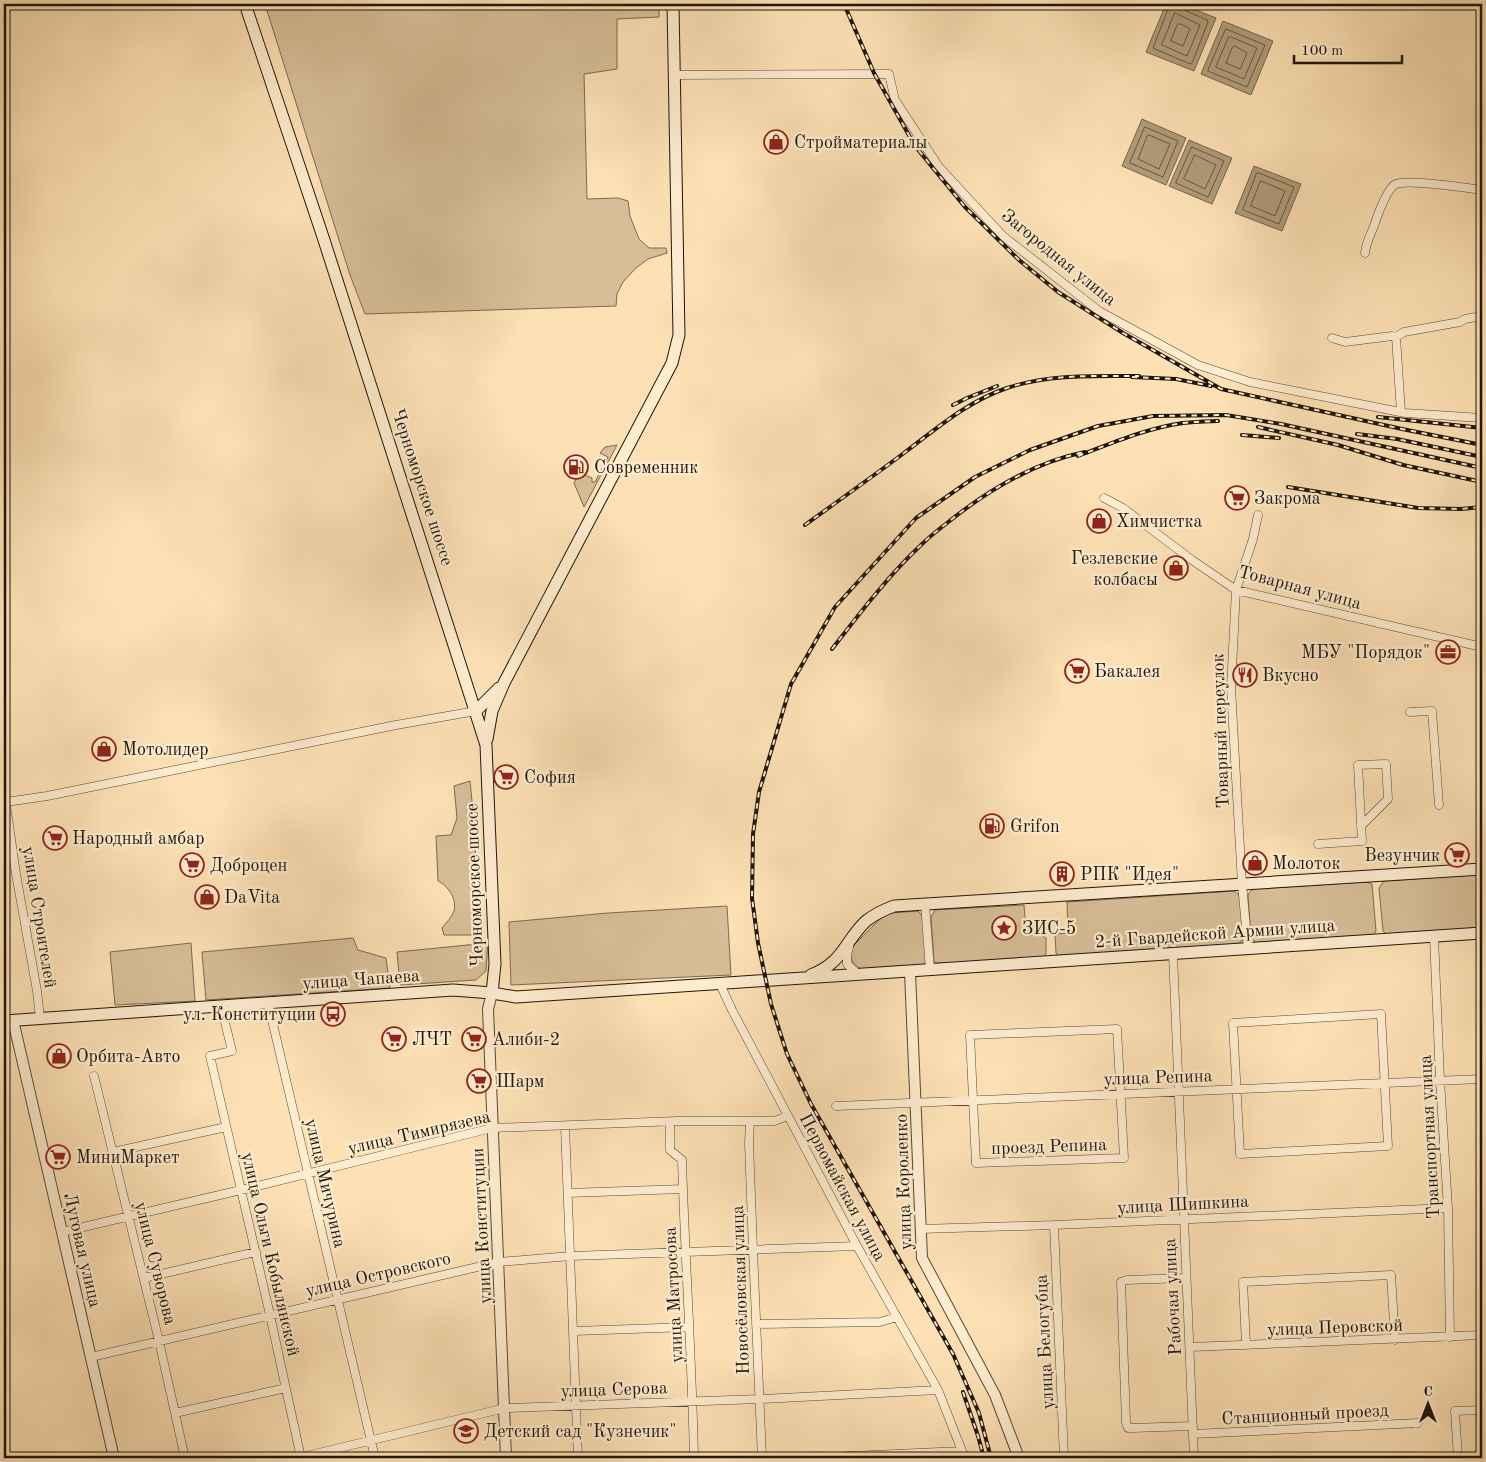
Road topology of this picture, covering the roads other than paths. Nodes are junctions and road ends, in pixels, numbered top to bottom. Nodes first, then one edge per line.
1 (246, 4) edge
2 (673, 4) edge
3 (674, 75) junction
4 (1482, 190) edge
5 (1365, 253) dead end
6 (1482, 316) edge
7 (1396, 337) junction
8 (1332, 338) dead end
9 (1401, 412) junction
10 (1482, 418) edge
11 (1104, 498) dead end
12 (1258, 515) dead end
13 (1236, 590) junction
14 (1482, 647) edge
15 (504, 683) junction
16 (476, 710) junction
17 (1410, 712) dead end
18 (486, 745) junction
19 (4, 791) edge
20 (6, 802) junction
21 (1439, 805) dead end
22 (1362, 826) junction
23 (1318, 844) dead end
24 (1482, 869) edge
25 (1242, 884) junction
26 (924, 904) junction
27 (1482, 934) edge
28 (1434, 936) junction
29 (850, 942) junction
30 (1248, 949) junction
31 (1173, 954) junction
32 (495, 964) junction
33 (930, 970) junction
34 (910, 972) junction
35 (860, 975) junction
36 (800, 980) junction
37 (720, 984) junction
38 (492, 993) junction
39 (548, 995) junction
40 (268, 1003) junction
41 (221, 1006) junction
42 (40, 1018) junction
43 (8, 1021) edge
44 (94, 1076) dead end
45 (1482, 1078) edge
46 (1440, 1080) junction
47 (1384, 1083) junction
48 (1237, 1089) junction
49 (1179, 1091) junction
50 (1122, 1094) junction
51 (972, 1100) junction
52 (916, 1103) junction
53 (836, 1106) dead end
54 (788, 1116) junction
55 (750, 1121) junction
56 (670, 1122) junction
57 (565, 1126) junction
58 (226, 1127) junction
59 (492, 1128) junction
60 (113, 1152) junction
61 (308, 1173) junction
62 (683, 1189) junction
63 (242, 1190) junction
64 (568, 1193) junction
65 (1448, 1208) junction
66 (129, 1216) junction
67 (1183, 1219) junction
68 (1054, 1225) junction
69 (920, 1229) junction
70 (62, 1232) junction
71 (857, 1246) junction
72 (753, 1250) junction
73 (256, 1252) junction
74 (685, 1252) junction
75 (571, 1256) junction
76 (499, 1262) junction
77 (144, 1278) junction
78 (1186, 1278) junction
79 (338, 1299) junction
80 (270, 1315) junction
81 (897, 1317) junction
82 (756, 1324) junction
83 (689, 1327) junction
84 (574, 1331) junction
85 (1482, 1335) edge
86 (1450, 1336) junction
87 (1395, 1340) junction
88 (159, 1341) junction
89 (1246, 1345) junction
90 (1190, 1347) junction
91 (91, 1356) junction
92 (286, 1388) junction
93 (938, 1390) junction
94 (760, 1399) junction
95 (693, 1402) junction
96 (577, 1405) junction
97 (505, 1408) junction
98 (1482, 1410) edge
99 (175, 1413) junction
100 (1418, 1424) dead end
101 (1193, 1430) junction
102 (371, 1441) junction
103 (962, 1455) edge
104 (114, 1458) edge
105 (185, 1458) edge
106 (300, 1458) edge
107 (375, 1458) edge
108 (506, 1458) edge
109 (578, 1458) edge
110 (694, 1458) edge
111 (762, 1458) edge
112 (806, 1458) edge
113 (1019, 1458) edge
114 (1064, 1458) edge
115 (1194, 1458) edge
116 (1458, 1458) edge

1 - 16 main road, Черноморское шоссе
2 - 3 main road
3 - 9 street, Загородная улица
3 - 15 main road
4 - 5 street
6 - 7 street
7 - 8 street
7 - 9 street
9 - 10 street, Загородная улица
11 - 13 street, Товарная улица
12 - 13 street, Товарный переулок
13 - 14 street, Товарная улица
13 - 25 street, Товарный переулок
15 - 16 main road
15 - 18 main road
16 - 18 main road, Черноморское шоссе
16 - 20 street
17 - 21 street
18 - 32 main road, Черноморское шоссе
19 - 20 street, улица Строителей
20 - 42 street, улица Строителей
22 - 22 street
22 - 23 street
24 - 25 main road
25 - 26 main road
25 - 30 street, Товарный переулок
26 - 29 main road
26 - 33 street
27 - 28 main road, 2-й Гвардейской Армии улица
28 - 30 main road, 2-й Гвардейской Армии улица
28 - 46 street, Транспортная улица
29 - 35 street
29 - 36 main road
30 - 31 main road, 2-й Гвардейской Армии улица
31 - 33 main road, 2-й Гвардейской Армии улица
31 - 49 street, Рабочая улица
32 - 38 main road, Черноморское шоссе
32 - 39 main road
33 - 34 main road, 2-й Гвардейской Армии улица
34 - 35 main road, 2-й Гвардейской Армии улица
34 - 52 street, улица Короленко
35 - 36 main road, 2-й Гвардейской Армии улица
36 - 37 main road, улица Чапаева
37 - 39 main road, улица Чапаева
37 - 54 street, Первомайская улица
38 - 39 main road, улица Чапаева
38 - 40 main road, улица Чапаева
38 - 59 street, улица Конституции
40 - 41 main road, улица Чапаева
40 - 61 street, улица Мичурина
41 - 42 main road, улица Чапаева
41 - 58 street, улица Ольги Кобылянской
42 - 43 main road, улица Чапаева
43 - 70 street, Луговая улица
44 - 60 street, улица Суворова
45 - 46 street, улица Репина
46 - 47 street, улица Репина
46 - 65 street, Транспортная улица
47 - 48 street, улица Репина
47 - 48 street
47 - 48 street
48 - 49 street, улица Репина
49 - 50 street, улица Репина
49 - 67 street, Рабочая улица
50 - 51 street, улица Репина
50 - 51 street, проезд Репина
50 - 51 street, проезд Репина
51 - 52 street, улица Репина
52 - 53 street, улица Репина
52 - 69 street, улица Короленко
54 - 55 street, улица Тимирязева
54 - 71 street, Первомайская улица
55 - 56 street, улица Тимирязева
55 - 72 street, Новосёловская улица
56 - 57 street, улица Тимирязева
56 - 62 street, улица Матросова
57 - 59 street, улица Тимирязева
57 - 64 street
58 - 60 street
58 - 63 street, улица Ольги Кобылянской
59 - 61 street, улица Тимирязева
59 - 76 street, улица Конституции
60 - 66 street, улица Суворова
61 - 63 street, улица Тимирязева
61 - 79 street, улица Мичурина
62 - 64 street
62 - 74 street, улица Матросова
63 - 66 street, улица Тимирязева
63 - 73 street, улица Ольги Кобылянской
64 - 75 street
65 - 67 street, улица Шишкина
65 - 86 street, Транспортная улица
66 - 70 street, улица Тимирязева
66 - 77 street, улица Суворова
67 - 68 street, улица Шишкина
67 - 78 street, Рабочая улица
68 - 69 street, улица Шишкина
68 - 114 street, улица Белогубца
69 - 113 street, улица Короленко
70 - 91 street, Луговая улица
71 - 72 street, улица Островского
71 - 81 street, Первомайская улица
72 - 74 street, улица Островского
72 - 82 street, Новосёловская улица
73 - 77 street
73 - 80 street, улица Ольги Кобылянской
74 - 75 street, улица Островского
74 - 83 street, улица Матросова
75 - 76 street, улица Островского
75 - 84 street
76 - 79 street, улица Островского
76 - 97 street, улица Конституции
77 - 88 street, улица Суворова
78 - 90 street, Рабочая улица
78 - 101 street, Станционный проезд
79 - 80 street, улица Островского
79 - 102 street, улица Мичурина
80 - 88 street, улица Островского
80 - 92 street, улица Ольги Кобылянской
81 - 82 street
81 - 93 street, Первомайская улица
82 - 94 street, Новосёловская улица
83 - 84 street
83 - 95 street, улица Матросова
84 - 96 street
85 - 86 street, улица Перовской
86 - 87 street, улица Перовской
87 - 89 street, улица Перовской
87 - 89 street
88 - 91 street, улица Островского
88 - 99 street, улица Суворова
89 - 90 street, улица Перовской
90 - 101 street, Рабочая улица
91 - 104 street, Луговая улица
92 - 99 street
92 - 106 street, улица Ольги Кобылянской
93 - 94 street, улица Серова
93 - 103 street, Первомайская улица
94 - 95 street, улица Серова
94 - 111 street, Новосёловская улица
95 - 96 street, улица Серова
95 - 110 street, улица Матросова
96 - 97 street, улица Серова
96 - 109 street
97 - 102 street, улица Серова
97 - 108 street, улица Конституции
98 - 116 street
99 - 105 street, улица Суворова
100 - 101 street, Станционный проезд
101 - 115 street, Рабочая улица
102 - 106 street, улица Серова
102 - 107 street, улица Мичурина
103 - 112 street

